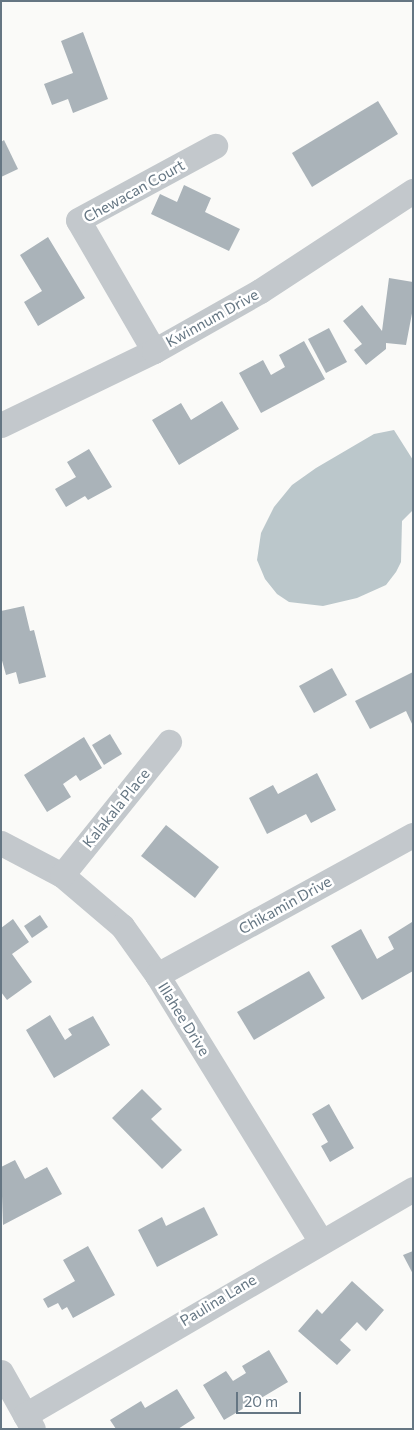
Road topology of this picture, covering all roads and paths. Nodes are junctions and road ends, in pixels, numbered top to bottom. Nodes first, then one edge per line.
1 (215, 146) dead end
2 (413, 191) edge
3 (154, 351) junction
4 (1, 426) edge
5 (169, 742) dead end
6 (413, 835) edge
7 (1, 842) edge
8 (62, 875) junction
9 (157, 975) junction
10 (413, 1189) edge
11 (320, 1240) junction
12 (1, 1372) edge
13 (29, 1422) edge

1 - 3 street, Chewacan Court
2 - 3 street, Kwinnum Drive
3 - 4 street, Kwinnum Drive
5 - 8 street, Kalakala Place
6 - 9 street, Chikamin Drive
7 - 8 street, Illahee Drive
8 - 9 street, Illahee Drive
9 - 11 street, Illahee Drive
10 - 11 street, Paulina Lane
11 - 13 street, Paulina Lane
12 - 13 street

